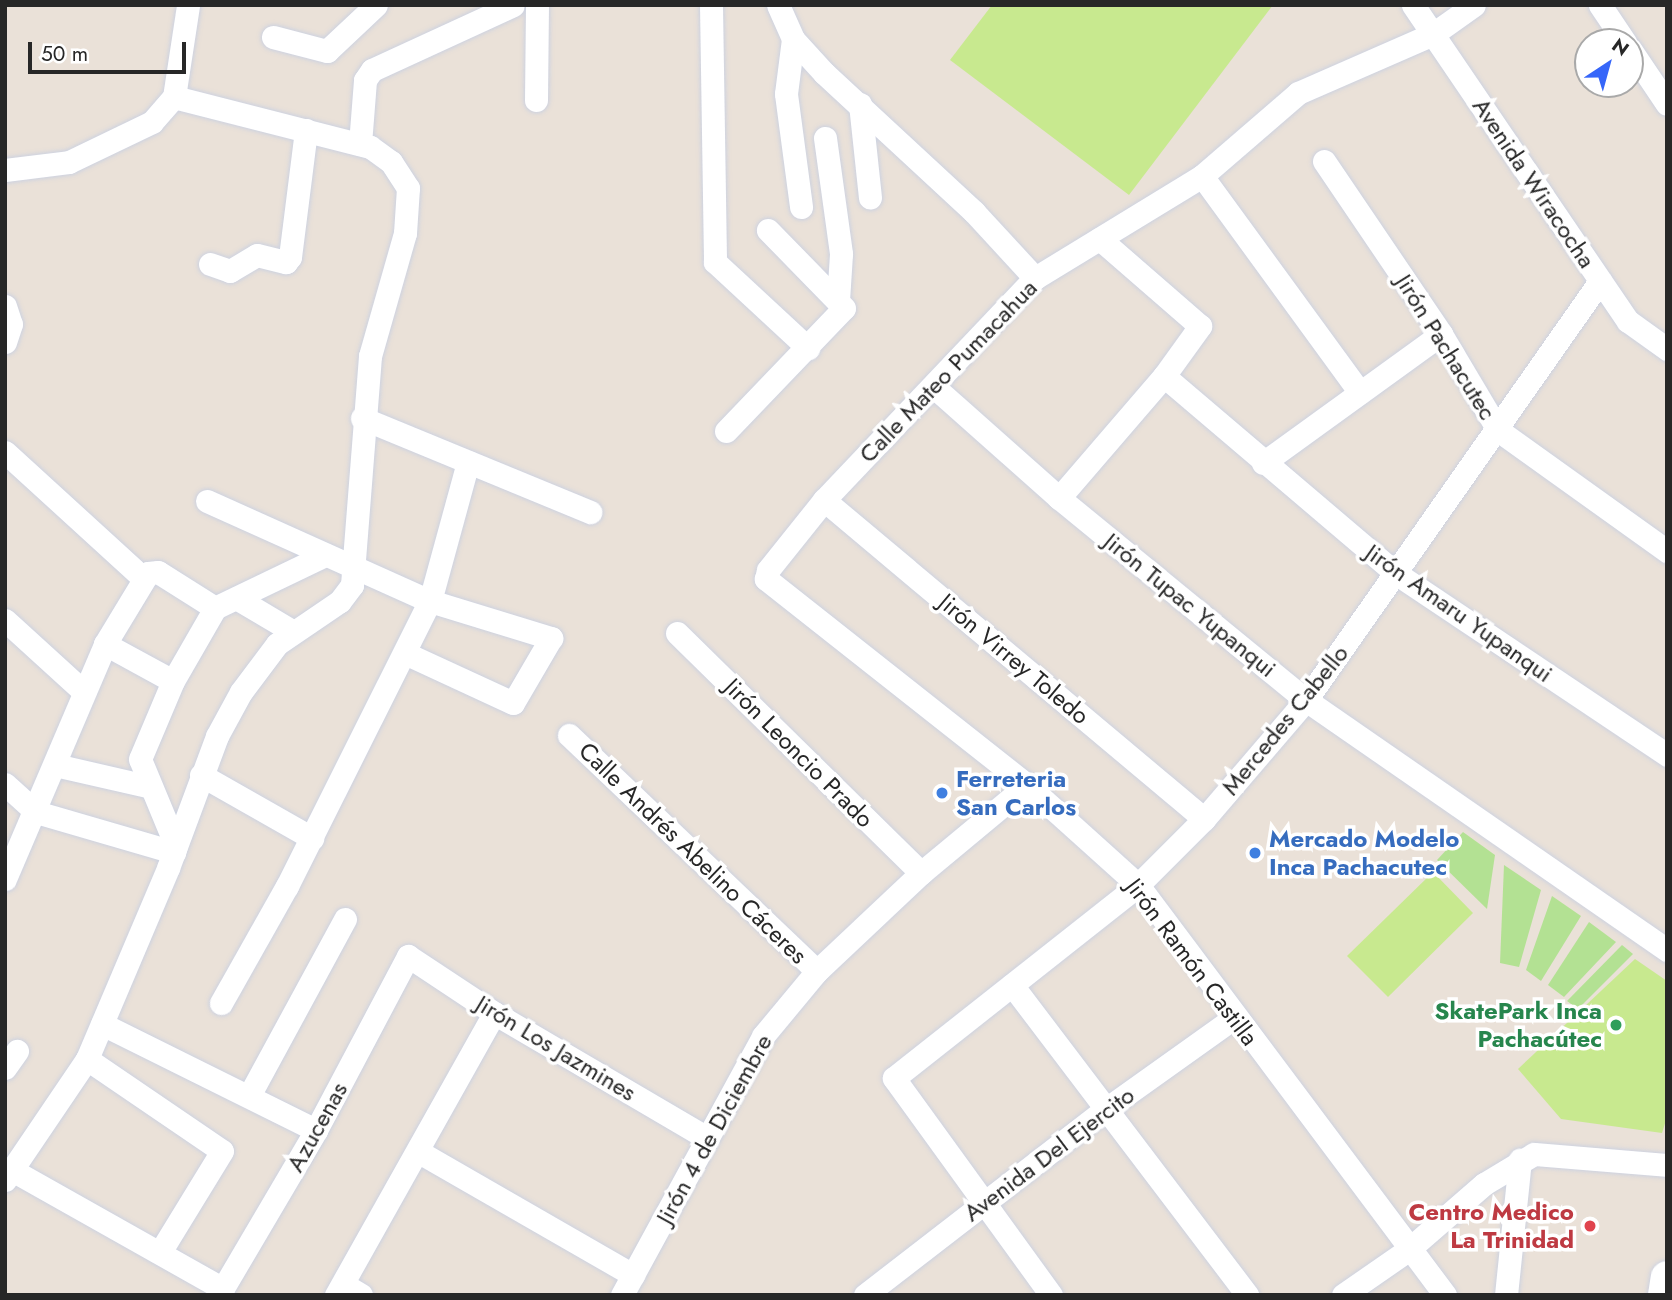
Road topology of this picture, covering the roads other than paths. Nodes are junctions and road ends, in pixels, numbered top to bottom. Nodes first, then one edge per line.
1 (188, 5) edge
2 (376, 5) edge
3 (513, 5) edge
4 (537, 5) edge
5 (712, 5) edge
6 (778, 5) edge
7 (1413, 5) edge
8 (1474, 5) edge
9 (1600, 5) edge
10 (1616, 28) edge
11 (1433, 34) junction
12 (274, 37) dead end
13 (793, 39) junction
14 (1644, 70) edge
15 (174, 97) junction
16 (536, 100) dead end
17 (860, 104) junction
18 (1667, 104) edge
19 (306, 130) junction
20 (825, 138) dead end
21 (360, 144) junction
22 (1324, 161) dead end
23 (5, 170) edge
24 (1202, 176) junction
25 (870, 197) dead end
26 (801, 207) dead end
27 (768, 230) dead end
28 (1100, 239) junction
29 (210, 264) dead end
30 (1035, 278) junction
31 (1600, 281) junction
32 (838, 300) junction
33 (5, 306) edge
34 (1441, 334) junction
35 (5, 342) edge
36 (808, 348) junction
37 (1667, 349) edge
38 (1164, 376) junction
39 (933, 386) junction
40 (1360, 393) junction
41 (362, 418) junction
42 (1499, 430) junction
43 (726, 431) dead end
44 (5, 452) edge
45 (468, 462) junction
46 (1263, 463) junction
47 (1059, 498) junction
48 (824, 500) junction
49 (207, 501) dead end
50 (590, 512) dead end
51 (1667, 551) edge
52 (325, 555) junction
53 (354, 567) junction
54 (768, 570) joint
55 (1397, 575) junction
56 (144, 579) junction
57 (238, 599) junction
58 (430, 601) junction
59 (215, 608) junction
60 (5, 621) edge
61 (292, 631) junction
62 (677, 633) dead end
63 (105, 644) junction
64 (405, 653) junction
65 (173, 681) junction
66 (83, 691) junction
67 (1306, 700) junction
68 (569, 735) dead end
69 (1666, 754) edge
70 (55, 765) junction
71 (201, 775) junction
72 (5, 784) edge
73 (1027, 785) junction
74 (151, 788) junction
75 (36, 812) junction
76 (1204, 819) junction
77 (312, 838) junction
78 (175, 849) junction
79 (921, 873) junction
80 (5, 879) edge
81 (1138, 885) junction
82 (345, 919) dead end
83 (1667, 950) edge
84 (408, 956) joint
85 (817, 971) junction
86 (1012, 985) junction
87 (220, 1003) dead end
88 (494, 1013) junction
89 (1236, 1017) junction
90 (102, 1024) junction
91 (87, 1059) junction
92 (250, 1094) junction
93 (1106, 1109) junction
94 (316, 1130) junction
95 (707, 1138) junction
96 (419, 1152) junction
97 (1520, 1160) junction
98 (1667, 1165) edge
99 (9, 1175) edge
100 (982, 1205) junction
101 (1408, 1250) junction
102 (160, 1252) junction
103 (1667, 1277) edge
104 (628, 1285) edge
105 (347, 1291) edge
106 (221, 1292) edge
107 (865, 1295) edge
108 (1051, 1295) edge
109 (1247, 1295) edge
110 (1343, 1295) edge
111 (1445, 1295) edge
112 (1507, 1295) edge
113 (1664, 1295) edge

1 - 15 street
2 - 12 street
3 - 21 street
4 - 16 street
5 - 36 street
6 - 13 street
7 - 11 street, Avenida Wiracocha
8 - 11 street, Calle Mateo Pumacahua
9 - 10 street
11 - 24 street, Calle Mateo Pumacahua
11 - 31 street, Avenida Wiracocha
13 - 17 street
13 - 26 street
14 - 18 street
15 - 19 street
15 - 23 street
17 - 25 street
17 - 30 street
19 - 21 street
19 - 29 street
20 - 32 street
21 - 41 street
22 - 34 street, Jirón Pachacutec
24 - 28 street, Calle Mateo Pumacahua
24 - 40 street
27 - 32 street
28 - 30 street, Calle Mateo Pumacahua
28 - 38 street
30 - 39 street, Calle Mateo Pumacahua
31 - 37 street, Avenida Wiracocha
31 - 42 street, Mercedes Cabello
32 - 36 street
33 - 35 street
34 - 40 street
34 - 42 street, Jirón Pachacutec
36 - 43 street
38 - 46 street, Jirón Amaru Yupanqui
38 - 47 street
39 - 47 street, Jirón Tupac Yupanqui
39 - 48 street, Calle Mateo Pumacahua
40 - 46 street
41 - 45 street
41 - 53 street
42 - 51 street, Jirón Pachacutec
42 - 55 street, Mercedes Cabello
44 - 56 street
45 - 50 street
45 - 58 street
46 - 55 street, Jirón Amaru Yupanqui
47 - 67 street, Jirón Tupac Yupanqui
48 - 54 street, Calle Mateo Pumacahua
48 - 76 street, Jirón Virrey Toledo
49 - 52 street
52 - 53 street
52 - 57 street
53 - 58 street
53 - 61 street
54 - 73 street, Jirón Ramón Castilla
55 - 67 street, Mercedes Cabello
55 - 69 street, Jirón Amaru Yupanqui
56 - 59 street
56 - 63 street
57 - 59 street
57 - 61 street
58 - 64 street
58 - 64 street
59 - 65 street
60 - 66 street
61 - 71 street
62 - 79 street, Jirón Leoncio Prado
63 - 65 street
63 - 66 street
64 - 77 street
65 - 74 street
66 - 70 street
67 - 76 street, Mercedes Cabello
67 - 83 street, Jirón Tupac Yupanqui
68 - 85 street, Calle Andrés Abelino Cáceres
70 - 74 street
70 - 75 street
71 - 77 street
71 - 78 street
72 - 75 street
73 - 79 street, Jirón 4 de Diciembre
73 - 81 street, Jirón Ramón Castilla
74 - 78 street
75 - 78 street
75 - 80 street
76 - 81 street, Mercedes Cabello
77 - 87 street
78 - 90 street
79 - 85 street, Jirón 4 de Diciembre
81 - 86 street, Mercedes Cabello
81 - 89 street, Jirón Ramón Castilla
82 - 92 street
84 - 88 street, Jirón Los Jazmines
84 - 94 street, Azucenas
85 - 95 street, Jirón 4 de Diciembre
86 - 93 street
86 - 100 street, Mercedes Cabello
88 - 95 street, Jirón Los Jazmines
88 - 96 street
89 - 93 street, Avenida Del Ejercito
89 - 101 street, Jirón Ramón Castilla
90 - 91 street
90 - 92 street
91 - 99 street
91 - 102 street
92 - 94 street
93 - 100 street, Avenida Del Ejercito
93 - 109 street
94 - 106 street, Azucenas
95 - 104 street, Jirón 4 de Diciembre
96 - 104 street
96 - 105 street
97 - 98 street
97 - 101 street
97 - 112 street
99 - 102 street
100 - 107 street, Avenida Del Ejercito
100 - 108 street
101 - 110 street
101 - 111 street, Jirón Ramón Castilla
102 - 106 street
103 - 113 street

